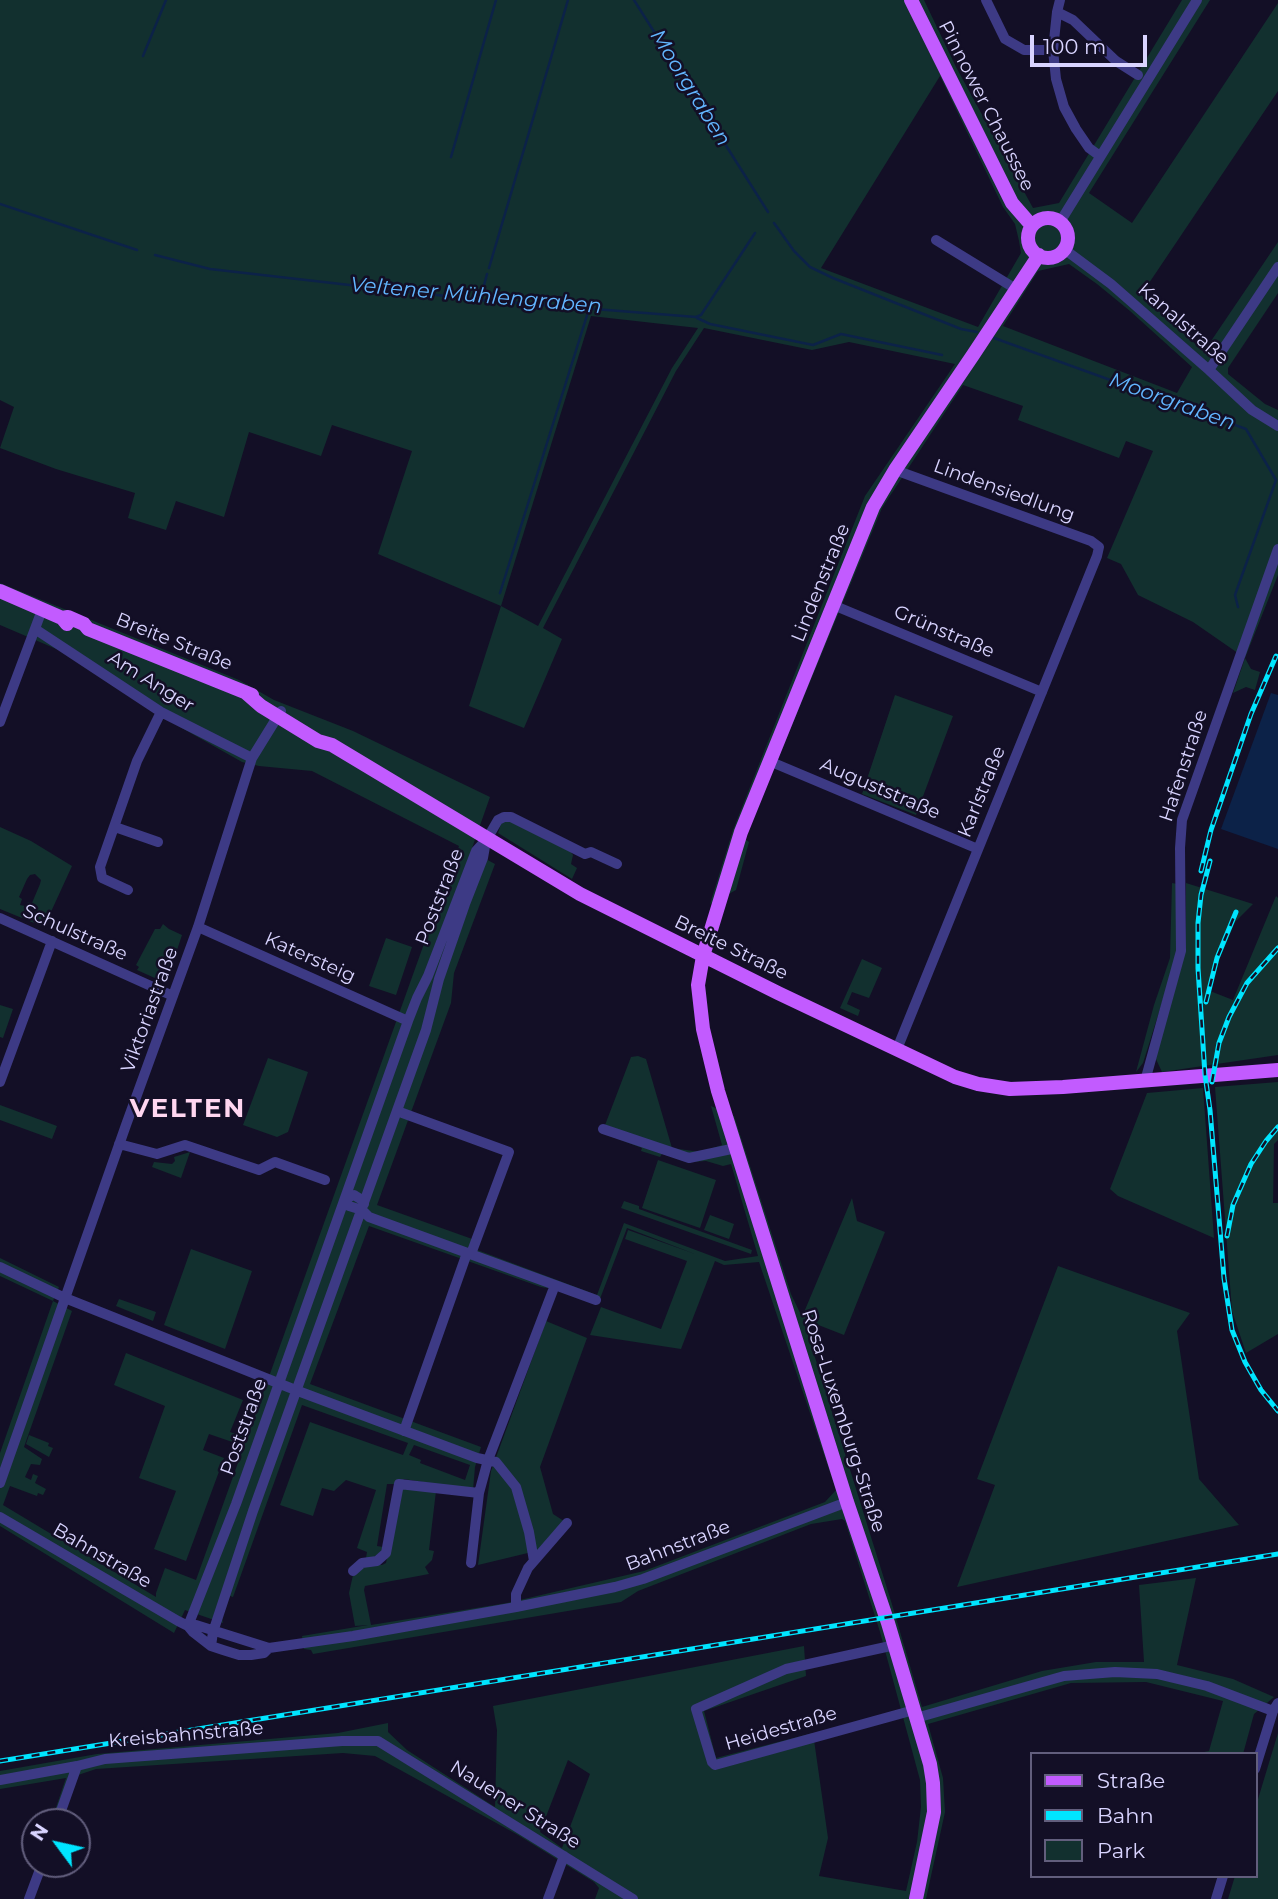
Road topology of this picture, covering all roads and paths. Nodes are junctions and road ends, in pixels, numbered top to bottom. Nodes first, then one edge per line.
1 (911, 0) edge
2 (986, 0) edge
3 (1060, 0) edge
4 (1197, 0) edge
5 (1057, 12) junction
6 (1053, 50) junction
7 (1138, 75) dead end
8 (1100, 156) junction
9 (1060, 222) junction
10 (1032, 226) junction
11 (936, 240) dead end
12 (1064, 249) junction
13 (1039, 255) junction
14 (1278, 267) edge
15 (1016, 289) junction
16 (1209, 370) junction
17 (1278, 426) edge
18 (895, 470) junction
19 (1099, 547) joint
20 (1278, 550) edge
21 (0, 592) edge
22 (833, 605) junction
23 (43, 610) junction
24 (35, 629) junction
25 (1042, 692) junction
26 (161, 712) junction
27 (279, 714) junction
28 (0, 722) edge
29 (253, 758) junction
30 (769, 761) junction
31 (115, 827) junction
32 (487, 839) junction
33 (158, 842) dead end
34 (978, 849) junction
35 (617, 864) dead end
36 (128, 890) dead end
37 (0, 918) edge
38 (198, 927) junction
39 (52, 941) junction
40 (703, 956) junction
41 (173, 996) junction
42 (408, 1021) junction
43 (427, 1028) junction
44 (897, 1049) junction
45 (1278, 1070) edge
46 (1145, 1081) junction
47 (0, 1082) edge
48 (397, 1111) junction
49 (603, 1129) dead end
50 (120, 1144) junction
51 (736, 1148) junction
52 (321, 1179) dead end
53 (345, 1199) junction
54 (363, 1207) junction
55 (469, 1254) junction
56 (0, 1267) edge
57 (555, 1285) junction
58 (65, 1298) junction
59 (596, 1300) dead end
60 (279, 1383) junction
61 (298, 1391) junction
62 (404, 1431) junction
63 (488, 1460) junction
64 (0, 1483) edge
65 (479, 1493) junction
66 (847, 1502) junction
67 (0, 1517) edge
68 (566, 1523) dead end
69 (534, 1561) junction
70 (471, 1563) dead end
71 (353, 1571) dead end
72 (516, 1607) junction
73 (188, 1626) junction
74 (214, 1632) junction
75 (895, 1645) junction
76 (211, 1646) junction
77 (269, 1648) junction
78 (1275, 1707) edge
79 (915, 1714) junction
80 (378, 1741) joint
81 (1257, 1763) edge
82 (77, 1766) junction
83 (0, 1780) edge
84 (62, 1808) edge
85 (564, 1856) junction
86 (37, 1878) edge
87 (1222, 1878) edge
88 (29, 1899) edge
89 (548, 1899) edge
90 (634, 1899) edge
91 (916, 1899) edge
92 (1216, 1899) edge

1 - 10 main road, Pinnower Chaussee
2 - 6 street
3 - 5 street
4 - 8 street
5 - 6 street
5 - 7 street
6 - 8 street
8 - 9 street
9 - 10 main road
9 - 12 main road
10 - 13 main road
11 - 15 street
12 - 13 main road
12 - 16 street, Kanalstraße
13 - 15 main road, Lindenstraße
14 - 16 street
15 - 18 main road, Lindenstraße
16 - 17 street, Kanalstraße
18 - 19 street, Lindensiedlung
18 - 22 main road, Lindenstraße
19 - 25 street, Karlstraße
20 - 46 street, Hafenstraße
21 - 23 main road, Breite Straße
22 - 25 street, Grünstraße
22 - 30 main road, Lindenstraße
23 - 24 street
23 - 27 main road, Breite Straße
24 - 26 street, Am Anger
24 - 28 street
25 - 34 street, Karlstraße
26 - 29 street, Am Anger
26 - 31 street
27 - 29 street, Viktoriastraße
27 - 32 main road, Breite Straße
29 - 38 street, Viktoriastraße
30 - 34 street, Auguststraße
30 - 40 main road, Lindenstraße
31 - 33 street
31 - 36 street
32 - 35 street
32 - 40 main road, Breite Straße
32 - 42 street, Poststraße
32 - 43 street, Poststraße
34 - 44 street, Karlstraße
37 - 39 street, Schulstraße
38 - 41 street, Viktoriastraße
38 - 42 street, Katersteig
39 - 41 street, Schulstraße
39 - 47 street
40 - 44 main road, Breite Straße
40 - 51 main road, Rosa-Luxemburg-Straße
41 - 50 street, Viktoriastraße
42 - 43 street, Katersteig
42 - 53 street, Poststraße
43 - 48 street, Poststraße
44 - 46 main road, Breite Straße
45 - 46 main road, Breite Straße
48 - 54 street, Poststraße
48 - 55 street
49 - 51 street
50 - 52 street
50 - 58 street, Viktoriastraße
51 - 66 main road, Rosa-Luxemburg-Straße
53 - 54 street
53 - 60 street, Poststraße
54 - 55 street
54 - 61 street, Poststraße
55 - 57 street
55 - 62 street
56 - 58 street
57 - 59 street
57 - 63 street
58 - 60 street
58 - 64 street, Viktoriastraße
60 - 61 street
60 - 73 street, Poststraße
61 - 62 street
61 - 74 street, Poststraße
62 - 63 street
63 - 65 street
63 - 69 street
65 - 70 street
65 - 71 street
66 - 72 street, Bahnstraße
66 - 75 main road, Rosa-Luxemburg-Straße
67 - 73 street, Bahnstraße
68 - 69 street
69 - 72 street
72 - 77 street, Bahnstraße
73 - 74 street, Bahnstraße
73 - 76 street, Bahnstraße
74 - 76 street
74 - 77 street, Bahnstraße
75 - 79 main road, Rosa-Luxemburg-Straße
75 - 79 street, Heidestraße
76 - 77 street, Bahnstraße
78 - 79 street
78 - 81 street
79 - 91 main road, Rosa-Luxemburg-Straße
80 - 82 street, Kreisbahnstraße
80 - 85 street, Nauener Straße
82 - 83 street, Kreisbahnstraße
82 - 84 street
85 - 89 street
85 - 90 street, Nauener Straße
86 - 88 street
87 - 92 street

